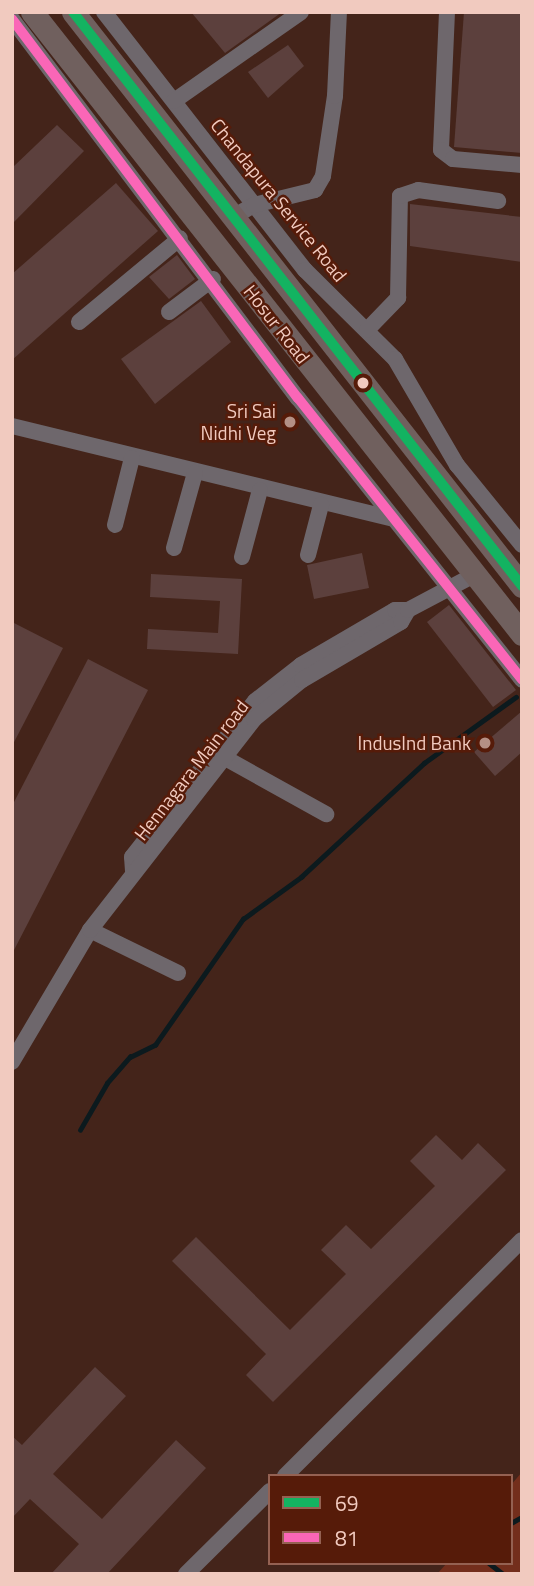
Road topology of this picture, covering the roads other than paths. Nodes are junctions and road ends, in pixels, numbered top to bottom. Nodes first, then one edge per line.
1 (32, 12) edge
2 (73, 12) edge
3 (104, 12) edge
4 (301, 12) edge
5 (339, 12) edge
6 (447, 12) edge
7 (12, 19) edge
8 (174, 101) junction
9 (522, 165) edge
10 (498, 201) dead end
11 (254, 205) junction
12 (233, 217) junction
13 (180, 238) junction
14 (213, 279) junction
15 (169, 312) dead end
16 (79, 322) dead end
17 (367, 330) junction
18 (12, 426) edge
19 (132, 457) junction
20 (195, 473) junction
21 (260, 490) junction
22 (321, 505) junction
23 (393, 519) junction
24 (115, 525) dead end
25 (522, 545) edge
26 (174, 548) dead end
27 (308, 555) dead end
28 (242, 557) dead end
29 (474, 575) junction
30 (522, 586) edge
31 (450, 589) junction
32 (522, 634) edge
33 (522, 680) edge
34 (218, 754) junction
35 (326, 814) dead end
36 (90, 930) junction
37 (178, 973) dead end
38 (12, 1062) edge
39 (522, 1240) edge
40 (287, 1474) edge
41 (268, 1492) edge
42 (186, 1574) edge

1 - 29 highway, Hosur Road
2 - 12 highway, Hosur Road
3 - 8 street, Chandapura Service Road
4 - 8 street
5 - 11 street
6 - 9 street
7 - 13 street
8 - 11 street, Chandapura Service Road
10 - 17 street
11 - 12 street
11 - 17 street, Chandapura Service Road
12 - 30 highway, Hosur Road
13 - 14 street
13 - 16 street
14 - 15 street
14 - 23 street
17 - 25 street, Chandapura Service Road
18 - 19 street
19 - 20 street
19 - 24 street
20 - 21 street
20 - 26 street
21 - 22 street
21 - 28 street
22 - 23 street
22 - 27 street
23 - 31 street
29 - 31 street, Hennagara Main road
29 - 32 highway, Hosur Road
31 - 33 street
31 - 34 street, Hennagara Main road
34 - 35 street
34 - 36 street, Hennagara Main road
36 - 37 street
36 - 38 street, Hennagara Main road
39 - 40 street
41 - 42 street

